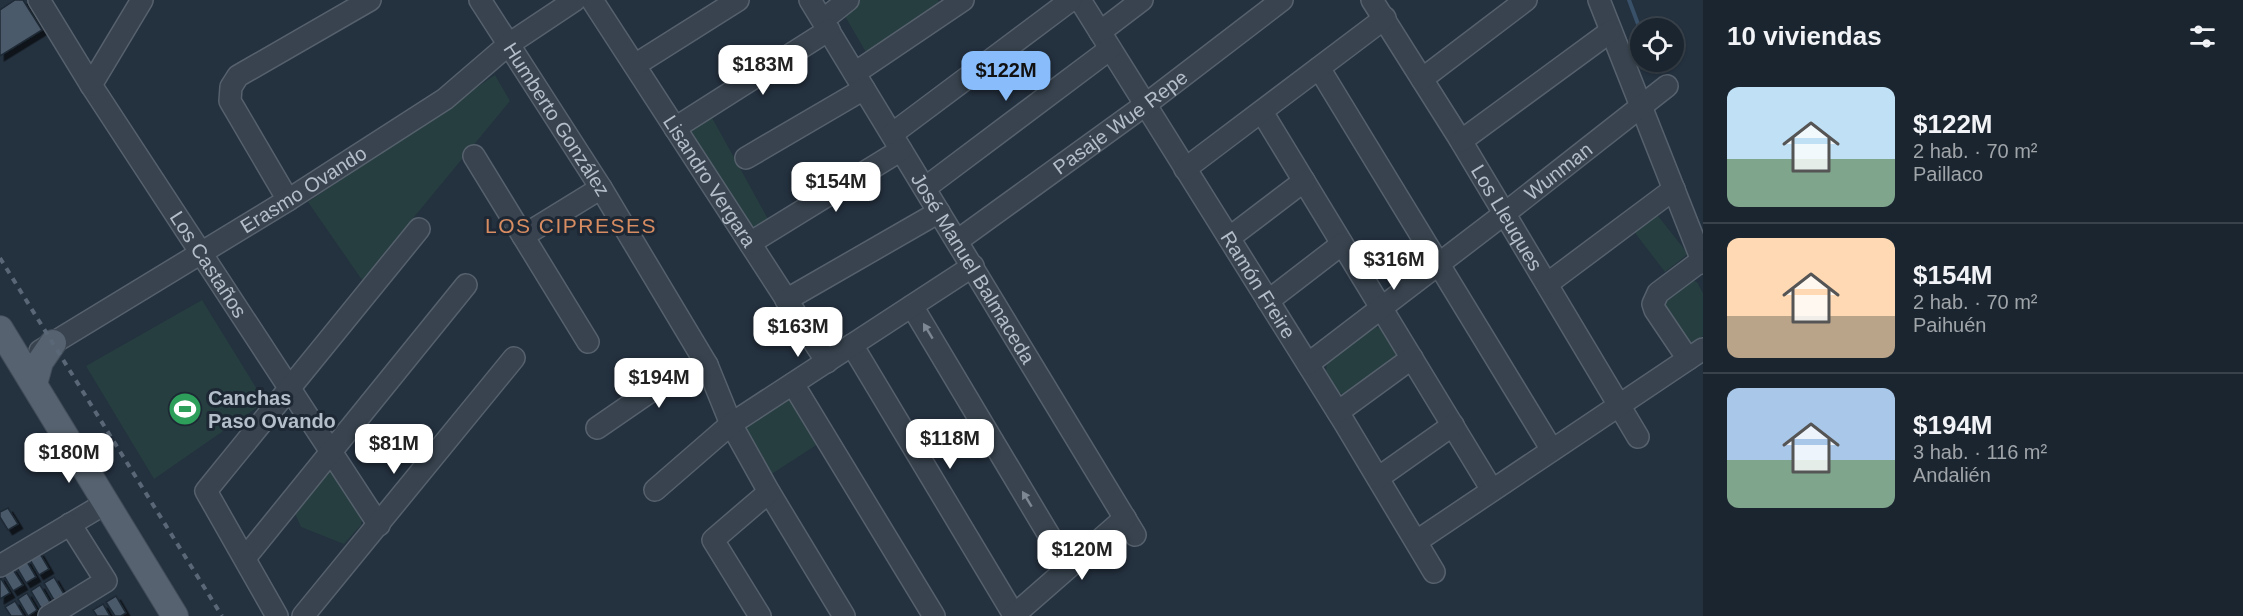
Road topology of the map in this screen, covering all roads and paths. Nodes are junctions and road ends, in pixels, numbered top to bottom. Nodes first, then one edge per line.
1 (39, 0) edge
2 (142, 0) edge
3 (480, 0) edge
4 (575, 0) edge
5 (592, 0) edge
6 (738, 0) edge
7 (810, 0) edge
8 (848, 0) edge
9 (1071, 0) edge
10 (1080, 0) edge
11 (1142, 0) edge
12 (1282, 0) edge
13 (1526, 0) edge
14 (1599, 0) edge
15 (365, 1) edge
16 (953, 3) edge
17 (1382, 7) edge
18 (826, 25) junction
19 (1611, 31) junction
20 (1105, 40) junction
21 (509, 44) junction
22 (634, 65) junction
23 (1319, 68) junction
24 (1422, 79) junction
25 (860, 81) junction
26 (91, 85) junction
27 (1667, 86) dead end
28 (1145, 105) junction
29 (1642, 106) junction
30 (1262, 112) junction
31 (675, 128) junction
32 (1461, 141) junction
33 (897, 142) junction
34 (474, 156) dead end
35 (746, 158) dead end
36 (1185, 169) junction
37 (1304, 181) junction
38 (601, 188) junction
39 (925, 188) junction
40 (1674, 189) junction
41 (288, 200) junction
42 (939, 212) junction
43 (1504, 214) junction
44 (419, 229) dead end
45 (523, 236) junction
46 (1229, 238) junction
47 (957, 241) junction
48 (750, 243) junction
49 (1342, 244) junction
50 (201, 254) junction
51 (1702, 261) edge
52 (1439, 264) junction
53 (973, 267) junction
54 (1547, 284) junction
55 (466, 285) dead end
56 (786, 300) junction
57 (1268, 301) junction
58 (912, 306) junction
59 (1381, 307) junction
60 (4, 335) edge
61 (588, 342) dead end
62 (53, 343) junction
63 (852, 345) junction
64 (1695, 354) edge
65 (514, 358) dead end
66 (1412, 358) junction
67 (827, 362) junction
68 (21, 363) junction
69 (1308, 364) junction
70 (707, 365) junction
71 (34, 384) junction
72 (793, 384) junction
73 (290, 387) junction
74 (1620, 405) junction
75 (1338, 412) junction
76 (731, 424) junction
77 (1453, 425) junction
78 (597, 428) dead end
79 (1638, 437) dead end
80 (1552, 450) junction
81 (331, 452) junction
82 (1378, 478) junction
83 (655, 490) dead end
84 (1492, 490) junction
85 (769, 492) junction
86 (106, 503) junction
87 (70, 524) junction
88 (379, 525) junction
89 (1417, 541) junction
90 (245, 558) junction
91 (0, 566) edge
92 (1068, 567) junction
93 (1434, 572) dead end
94 (1013, 615) edge
95 (49, 616) edge
96 (175, 616) edge
97 (277, 616) edge
98 (303, 616) edge
99 (760, 616) edge
100 (844, 616) edge
101 (934, 616) edge

1 - 26 street, Los Castaños
2 - 26 street
3 - 21 street, Humberto González
4 - 21 street, Erasmo Ovando
5 - 22 street, Lisandro Vergara
6 - 22 street
7 - 18 street, José Manuel Balmaceda
8 - 18 street
9 - 33 street
10 - 20 street, Ramón Freire
11 - 20 street
12 - 28 street, Pasaje Wue Repe
13 - 24 street
14 - 19 street
15 - 41 street
16 - 25 street
17 - 23 street
17 - 24 street, Los Lleuques
18 - 25 street, José Manuel Balmaceda
18 - 31 street
19 - 29 street
19 - 32 street
20 - 28 street, Ramón Freire
20 - 39 street
21 - 38 street, Humberto González
21 - 41 street, Erasmo Ovando
22 - 31 street, Lisandro Vergara
23 - 30 street
23 - 52 street
24 - 32 street, Los Lleuques
25 - 33 street, José Manuel Balmaceda
25 - 35 street
26 - 50 street, Los Castaños
27 - 29 street, Wunman
28 - 36 street, Ramón Freire
28 - 47 street, Pasaje Wue Repe
29 - 40 street
29 - 43 street, Wunman
30 - 36 street
30 - 37 street
31 - 48 street, Lisandro Vergara
32 - 43 street, Los Lleuques
33 - 39 street, José Manuel Balmaceda
33 - 48 street
34 - 45 street
36 - 46 street, Ramón Freire
37 - 46 street
37 - 49 street
38 - 45 street
38 - 70 street, Humberto González
39 - 42 street, José Manuel Balmaceda
40 - 51 street
40 - 54 street
41 - 50 street, Erasmo Ovando
42 - 47 street, José Manuel Balmaceda
42 - 56 street
43 - 52 street, Wunman
43 - 54 street, Los Lleuques
44 - 73 street
45 - 61 street
46 - 57 street, Ramón Freire
47 - 53 street, José Manuel Balmaceda
48 - 56 street, Lisandro Vergara
49 - 57 street
49 - 59 street
50 - 62 street, Erasmo Ovando
50 - 73 street, Los Castaños
51 - 64 street
52 - 59 street, Wunman
52 - 80 street
53 - 58 street
53 - 92 street, José Manuel Balmaceda
54 - 74 street, Los Lleuques
55 - 81 street
56 - 67 street, Lisandro Vergara
57 - 69 street, Ramón Freire
58 - 63 street
92 -> 58 street
59 - 66 street
59 - 69 street, Wunman
60 - 62 main road
60 - 68 main road
62 - 68 street, Erasmo Ovando
62 - 71 main road
63 - 67 street
63 - 94 street
64 - 74 street
65 - 88 street
66 - 75 street
66 - 77 street
67 - 72 street
68 - 71 main road
69 - 75 street, Ramón Freire
70 - 76 street, Humberto González
70 - 78 street
71 - 86 main road
72 - 76 street
72 - 101 street
73 - 81 street, Los Castaños
73 - 90 street
74 - 79 street, Los Lleuques
74 - 80 street
75 - 82 street, Ramón Freire
76 - 83 street
76 - 85 street, Humberto González
77 - 82 street
77 - 84 street
80 - 84 street
81 - 88 street, Los Castaños
81 - 90 street
82 - 89 street, Ramón Freire
84 - 89 street
85 - 99 street
85 - 100 street, Humberto González
86 - 87 street
86 - 96 main road
87 - 91 street
87 - 95 street
88 - 98 street
89 - 93 street, Ramón Freire
90 - 97 street
92 - 94 street

